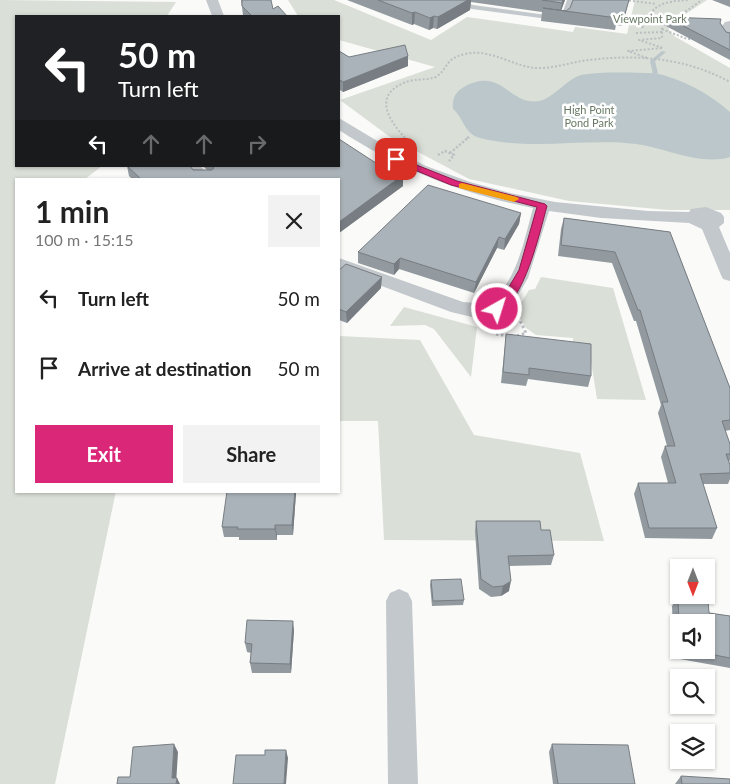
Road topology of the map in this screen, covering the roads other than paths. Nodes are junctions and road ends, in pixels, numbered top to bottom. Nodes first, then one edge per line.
1 (212, 0) edge
2 (448, 0) edge
3 (570, 0) edge
4 (218, 15) edge
5 (730, 25) edge
6 (730, 36) edge
7 (340, 124) edge
8 (191, 167) edge
9 (205, 178) edge
10 (542, 206) junction
11 (712, 220) edge
12 (340, 264) edge
13 (730, 275) edge
14 (399, 601) dead end
15 (403, 784) edge

1 - 4 street
2 - 3 lane
5 - 6 street
7 - 10 street
8 - 9 street
10 - 11 street
10 - 12 street
11 - 13 street
14 - 15 street

